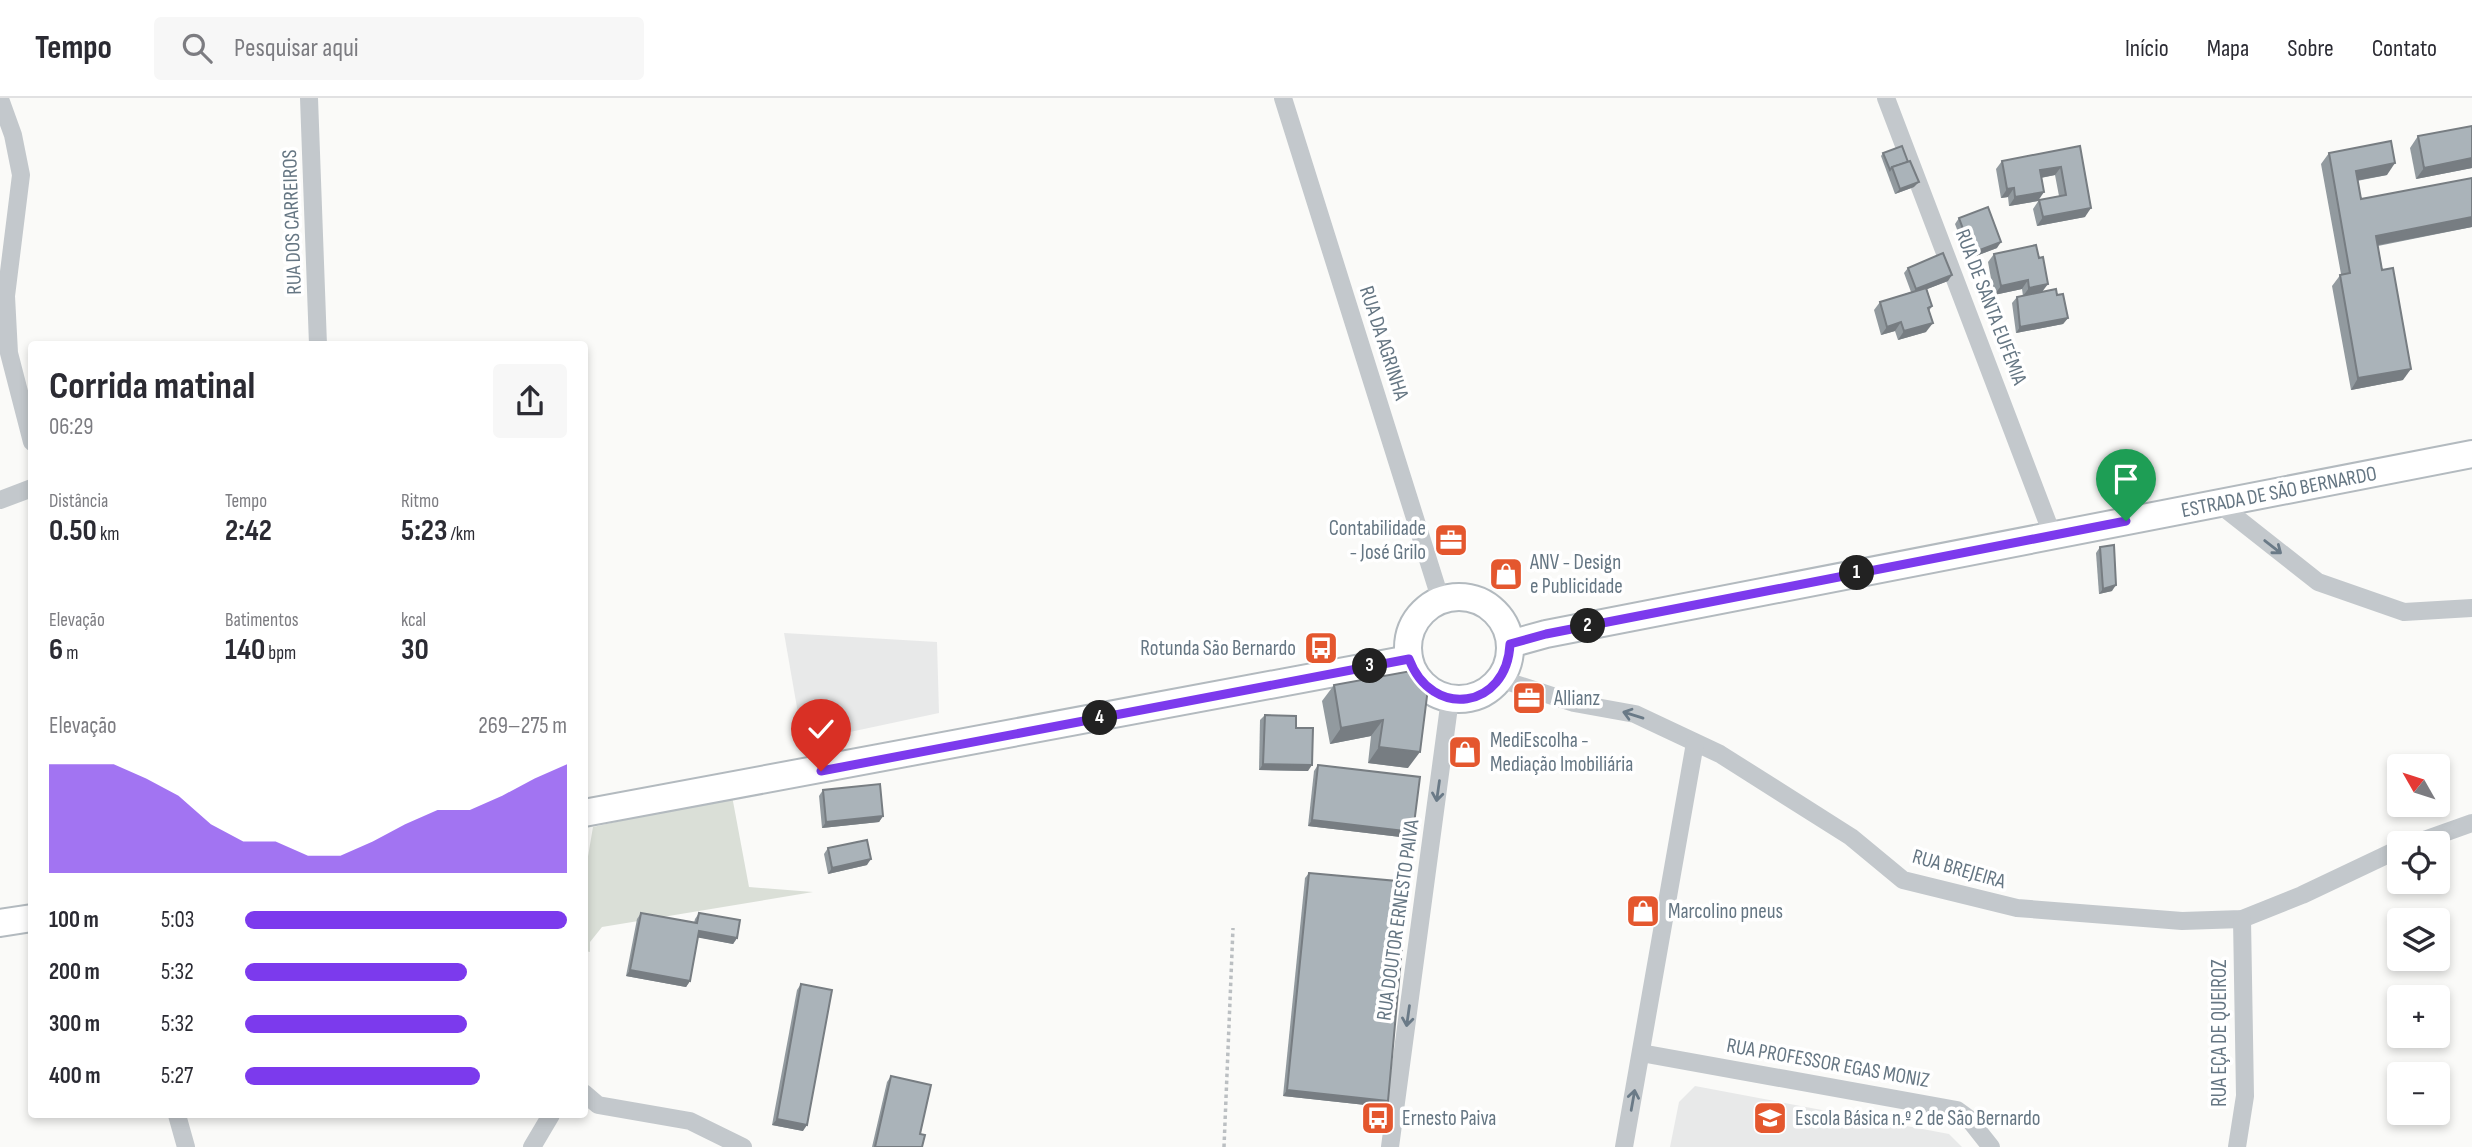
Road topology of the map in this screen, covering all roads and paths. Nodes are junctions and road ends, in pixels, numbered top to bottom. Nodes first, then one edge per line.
1 (309, 98) edge
2 (1283, 98) edge
3 (1885, 98) edge
4 (0, 99) edge
5 (318, 341) edge
6 (28, 426) edge
7 (2472, 454) edge
8 (28, 490) edge
9 (0, 500) edge
10 (2219, 504) junction
11 (2052, 534) junction
12 (1441, 601) junction
13 (2472, 608) edge
14 (1510, 644) junction
15 (1409, 659) junction
16 (1500, 679) junction
17 (1450, 699) junction
18 (1695, 743) junction
19 (588, 812) edge
20 (2472, 823) edge
21 (2450, 831) edge
22 (2387, 855) edge
23 (28, 919) edge
24 (2242, 919) junction
25 (0, 923) edge
26 (1233, 928) dead end
27 (1641, 1053) junction
28 (588, 1096) edge
29 (178, 1118) edge
30 (549, 1118) edge
31 (186, 1147) edge
32 (532, 1147) edge
33 (743, 1147) edge
34 (1224, 1147) edge
35 (1390, 1147) edge
36 (1624, 1147) edge
37 (1991, 1147) edge
38 (2237, 1147) edge

1 - 5 street, RUA DOS CARREIROS
2 - 12 street, RUA DA AGRINHA
3 - 11 street, RUA DE SANTA EUFÉMIA
4 - 6 street
7 - 10 main road, ESTRADA DE SÃO BERNARDO
8 - 9 street
10 - 11 main road, ESTRADA DE SÃO BERNARDO
10 -> 13 street
11 - 14 main road, ESTRADA DE SÃO BERNARDO
12 - 14 main road
12 - 15 main road
14 - 16 main road
15 - 17 main road
15 - 19 main road
16 - 17 main road
18 -> 16 street, RUA BREJEIRA
17 -> 35 street, RUA DOUTOR ERNESTO PAIVA
18 - 24 street, RUA BREJEIRA
18 - 27 street
20 - 21 street
22 - 24 street, RUA BREJEIRA
23 - 25 main road
24 - 38 street, RUA EÇA DE QUEIROZ
26 - 34 path
36 -> 27 street
27 - 37 street, RUA PROFESSOR EGAS MONIZ
28 - 33 street
29 - 31 street
30 - 32 street

